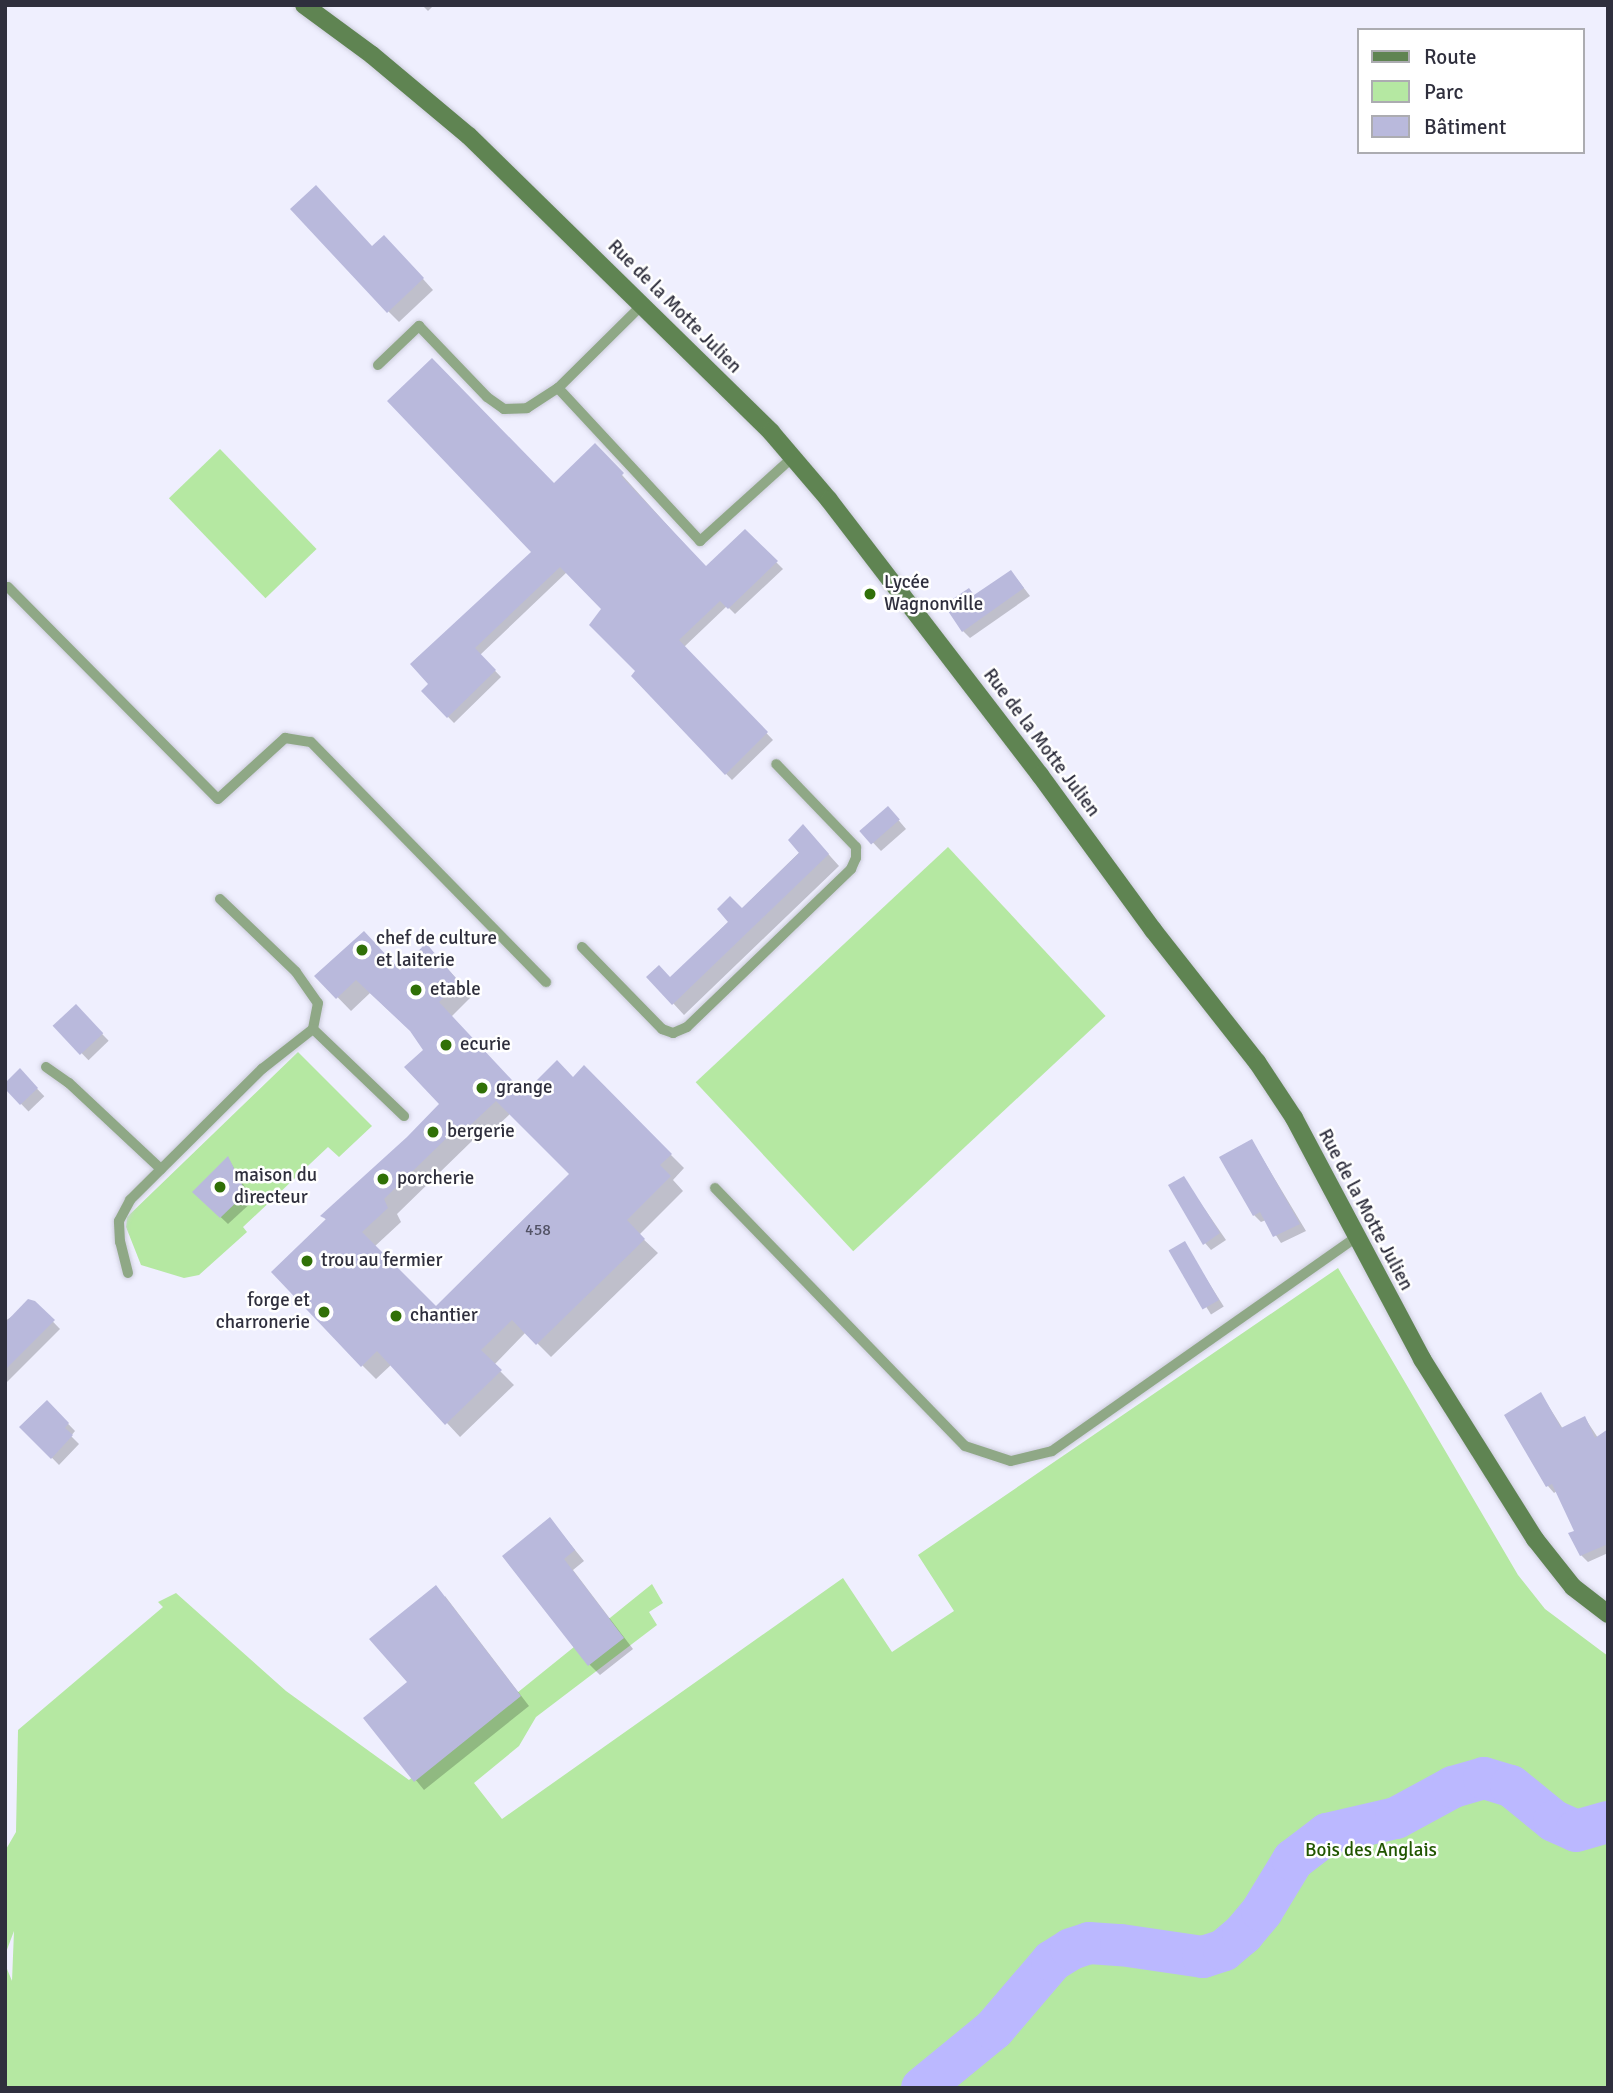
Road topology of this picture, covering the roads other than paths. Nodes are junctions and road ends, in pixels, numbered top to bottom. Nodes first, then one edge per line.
1 (304, 5) edge
2 (642, 305) junction
3 (378, 365) dead end
4 (558, 388) junction
5 (793, 457) junction
6 (8, 587) dead end
7 (776, 764) dead end
8 (220, 899) dead end
9 (582, 947) dead end
10 (546, 982) dead end
11 (313, 1029) junction
12 (46, 1067) dead end
13 (404, 1116) dead end
14 (161, 1169) junction
15 (715, 1188) dead end
16 (1354, 1238) junction
17 (128, 1273) dead end
18 (1608, 1614) edge

1 - 2 street, Rue de la Motte Julien
2 - 4 lane
2 - 5 street, Rue de la Motte Julien
3 - 4 lane
4 - 5 lane
5 - 16 street, Rue de la Motte Julien
6 - 10 lane
7 - 9 lane
8 - 11 lane
11 - 13 lane
11 - 14 lane
12 - 14 lane
14 - 17 lane
15 - 16 lane
16 - 18 street, Rue de la Motte Julien

